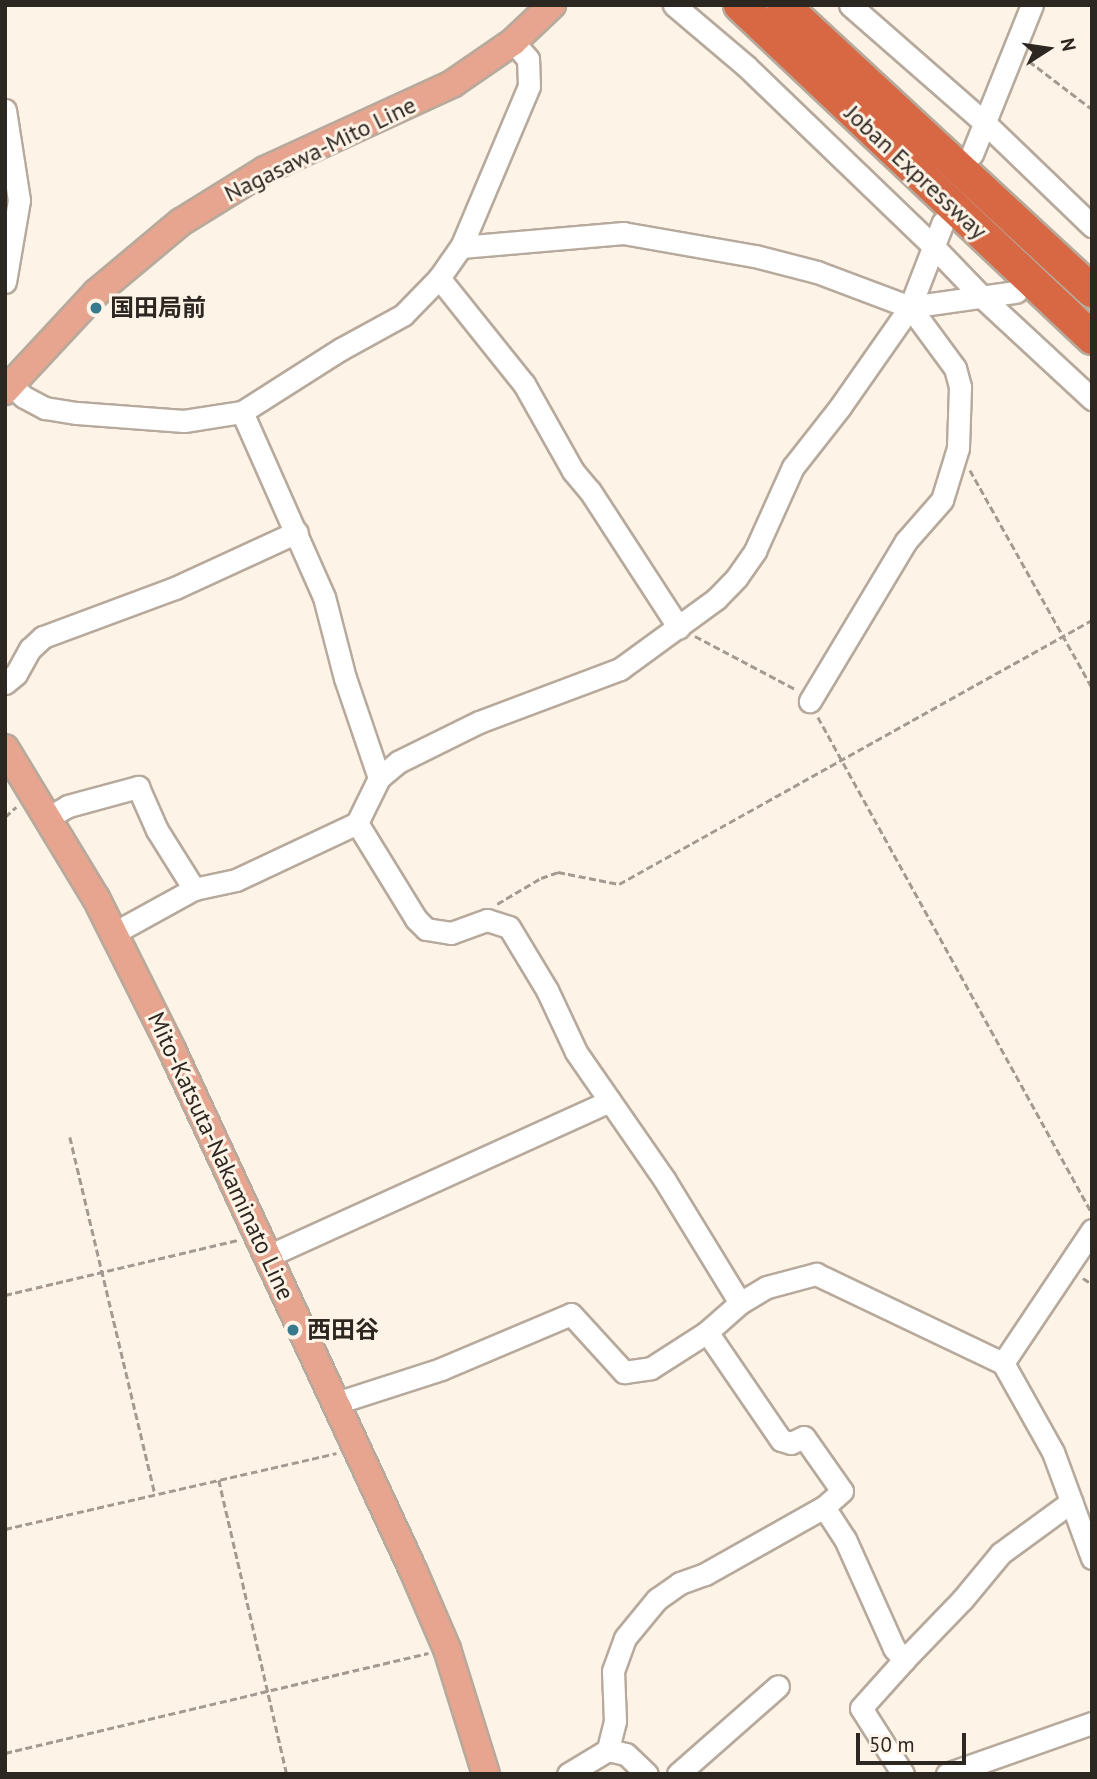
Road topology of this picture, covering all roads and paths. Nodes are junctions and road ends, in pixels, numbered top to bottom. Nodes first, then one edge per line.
1 (552, 5) edge
2 (674, 5) edge
3 (740, 5) edge
4 (783, 5) edge
5 (850, 5) edge
6 (1032, 5) edge
7 (513, 42) junction
8 (1015, 51) junction
9 (1092, 108) edge
10 (5, 110) edge
11 (985, 123) junction
12 (972, 154) dead end
13 (943, 222) dead end
14 (1092, 226) edge
15 (933, 246) junction
16 (461, 247) junction
17 (439, 278) junction
18 (5, 282) edge
19 (1092, 291) edge
20 (1016, 292) dead end
21 (982, 298) junction
22 (910, 307) junction
23 (1092, 338) edge
24 (7, 386) edge
25 (1092, 399) edge
26 (242, 412) junction
27 (958, 448) junction
28 (297, 532) junction
29 (1092, 620) edge
30 (679, 628) junction
31 (1063, 635) junction
32 (5, 683) edge
33 (1092, 687) edge
34 (810, 701) junction
35 (5, 748) edge
36 (840, 760) junction
37 (379, 778) junction
38 (50, 817) junction
39 (357, 823) junction
40 (194, 889) junction
41 (488, 920) junction
42 (114, 933) junction
43 (609, 1101) junction
44 (70, 1136) dead end
45 (1092, 1213) edge
46 (1092, 1230) edge
47 (263, 1246) junction
48 (100, 1273) junction
49 (5, 1295) edge
50 (740, 1303) junction
51 (707, 1332) junction
52 (1003, 1363) junction
53 (336, 1404) junction
54 (356, 1448) junction
55 (219, 1479) junction
56 (155, 1494) junction
57 (1072, 1502) junction
58 (824, 1507) junction
59 (5, 1529) edge
60 (1092, 1558) edge
61 (447, 1649) junction
62 (904, 1660) junction
63 (778, 1686) dead end
64 (268, 1692) junction
65 (1092, 1723) edge
66 (608, 1750) junction
67 (5, 1753) edge
68 (287, 1774) edge
69 (486, 1774) edge
70 (568, 1774) edge
71 (647, 1774) edge
72 (678, 1774) edge
73 (903, 1774) edge
74 (947, 1774) edge

1 - 7 main road, Nagasawa-Mito Line
2 - 15 street
3 - 23 highway, Joban Expressway
4 - 19 highway, Joban Expressway
5 - 11 street
6 - 8 street
7 - 16 street
7 - 24 main road, Nagasawa-Mito Line
8 - 9 path
8 - 11 street
10 - 18 street
11 - 12 street
11 - 14 street
13 - 15 street
15 - 21 street
15 - 22 street
16 - 17 street
16 - 22 street
17 - 26 street
17 - 30 street
20 - 21 street
21 - 22 street
21 - 25 street
22 - 27 street
22 - 30 street
24 - 26 street
26 - 28 street
27 - 31 path
27 - 34 street
28 - 32 street
28 - 37 street
29 - 31 path
30 - 34 path
30 - 37 street
31 - 33 path
31 - 36 path
34 - 36 path
35 - 38 main road, Mito-Katsuta-Nakaminato Line
36 - 41 path
36 - 45 path
37 - 39 street
38 - 40 street
38 - 42 main road, Mito-Katsuta-Nakaminato Line
39 - 40 street
39 - 41 street
40 - 42 street
41 - 43 street
42 - 47 main road, Mito-Katsuta-Nakaminato Line
43 - 47 street
43 - 50 street
44 - 48 path
46 - 52 street
47 - 48 path
47 - 53 main road, Mito-Katsuta-Nakaminato Line
48 - 49 path
48 - 56 path
50 - 51 street
50 - 52 street
51 - 53 street
51 - 58 street
52 - 57 street
53 - 54 main road, Mito-Katsuta-Nakaminato Line
54 - 55 path
54 - 61 main road, Mito-Katsuta-Nakaminato Line
55 - 56 path
55 - 64 path
56 - 59 path
57 - 60 street
57 - 62 street
58 - 62 street
58 - 66 street
61 - 64 path
61 - 69 main road, Mito-Katsuta-Nakaminato Line
62 - 73 street
63 - 72 street
64 - 67 path
64 - 68 path
65 - 74 street
66 - 70 street
66 - 71 street

